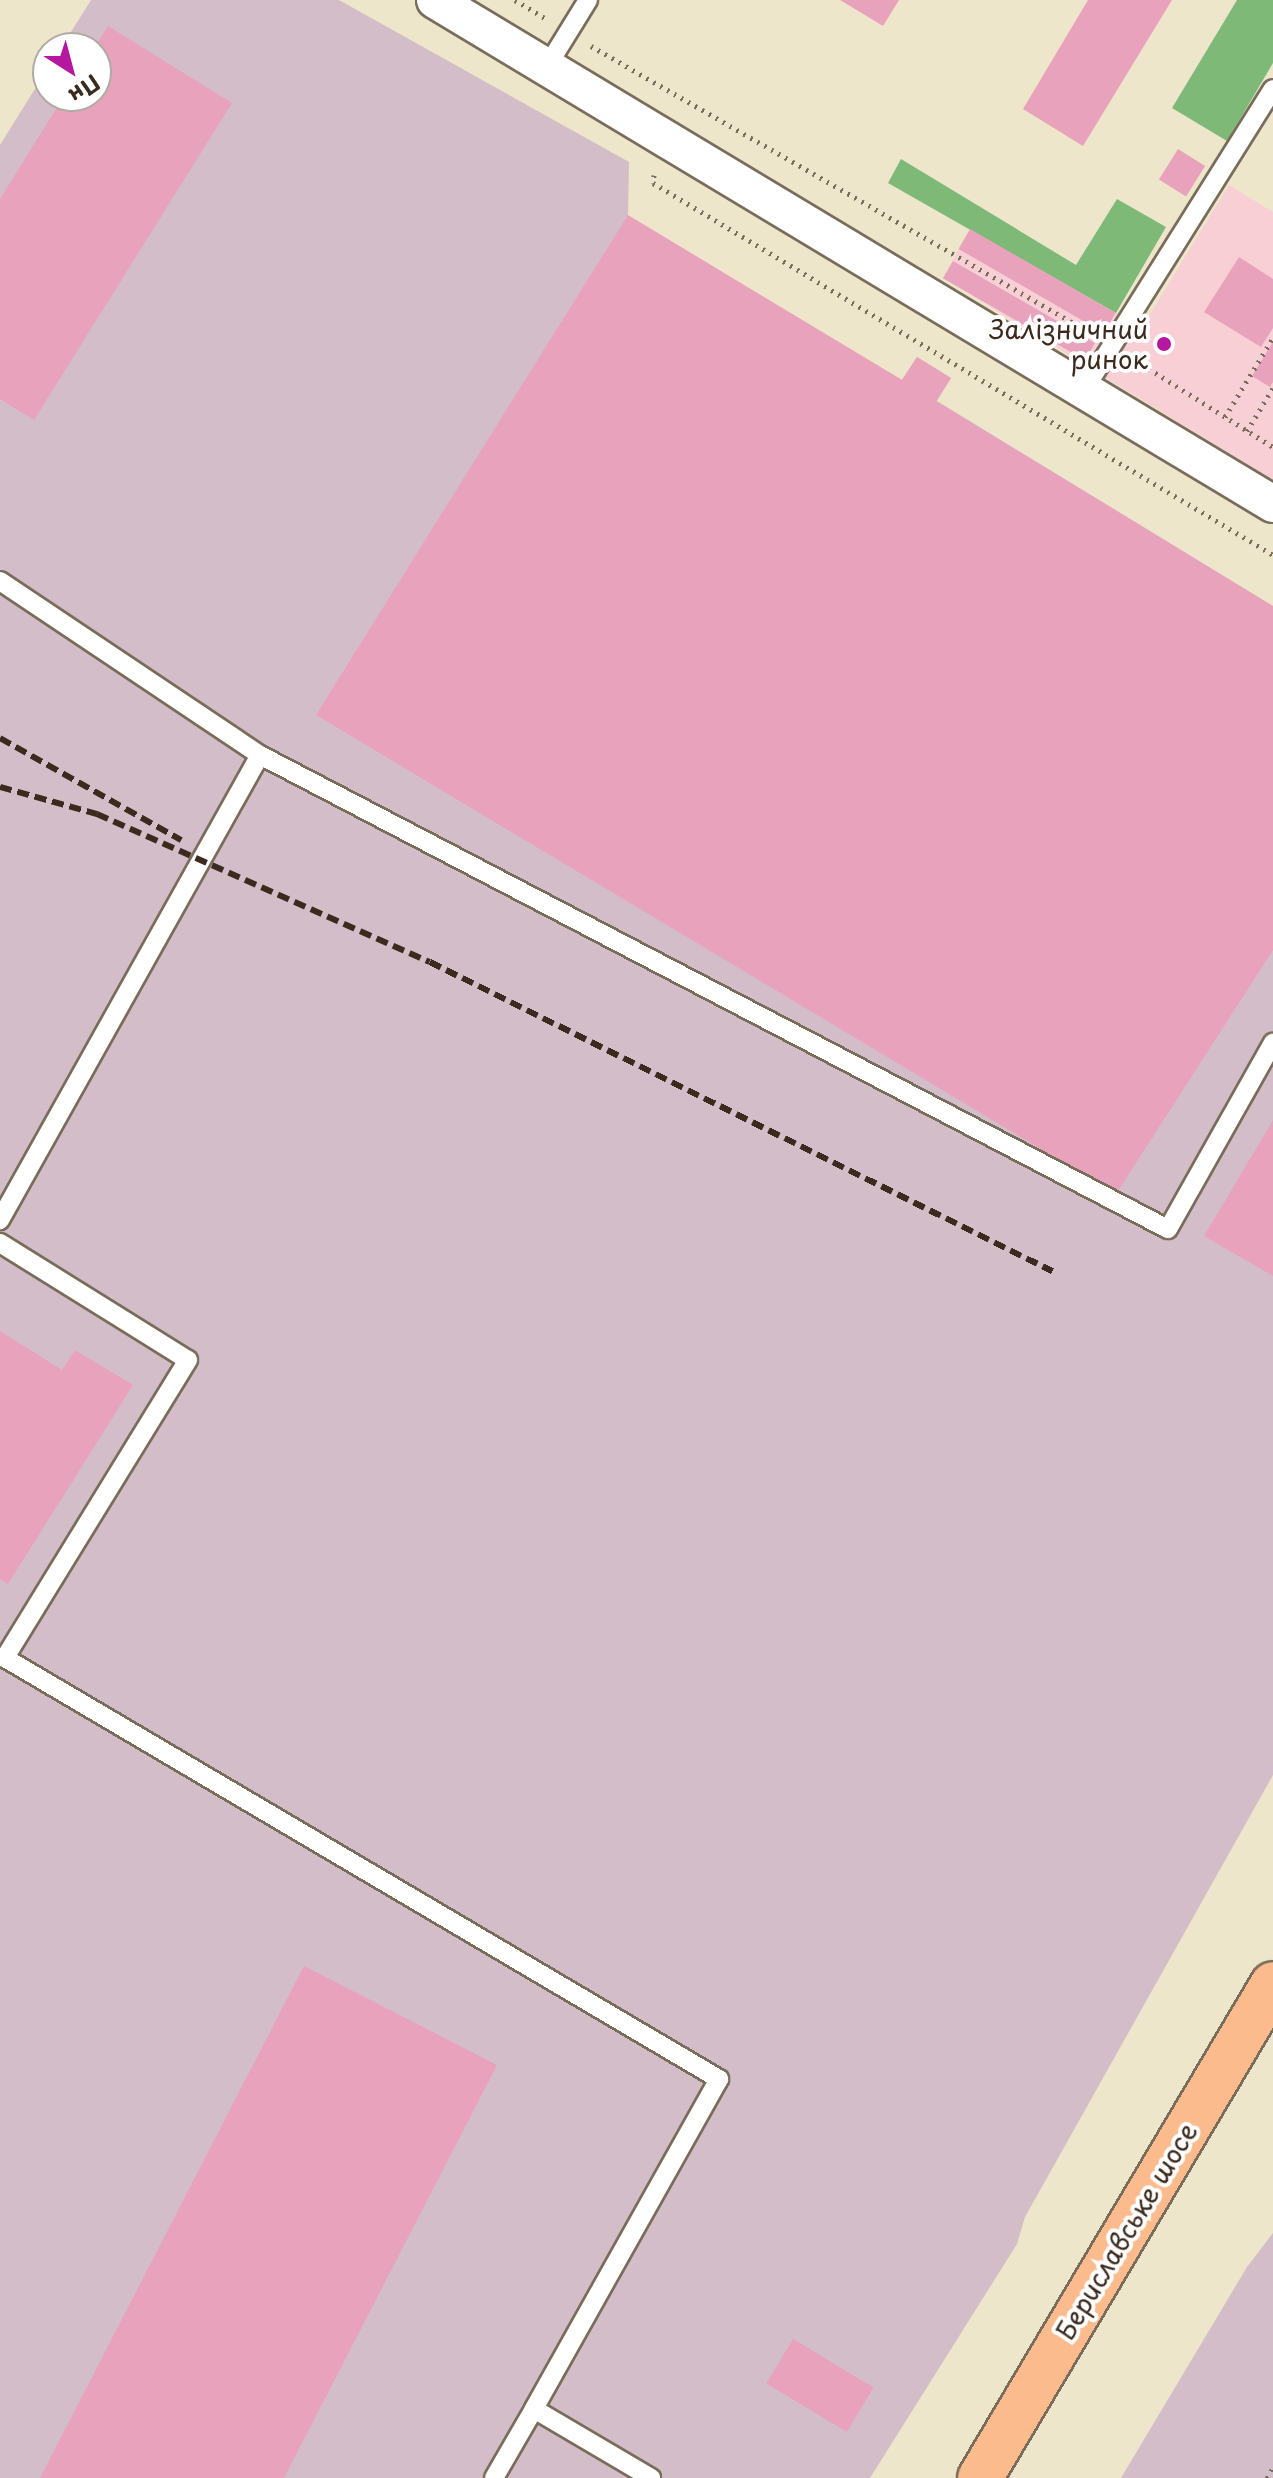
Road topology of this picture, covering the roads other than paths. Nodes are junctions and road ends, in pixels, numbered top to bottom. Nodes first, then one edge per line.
1 (435, 0) edge
2 (588, 0) edge
3 (546, 68) junction
4 (1273, 89) edge
5 (1084, 390) junction
6 (1273, 504) edge
7 (0, 581) edge
8 (260, 755) junction
9 (1273, 1043) edge
10 (0, 1220) edge
11 (0, 1243) edge
12 (2, 1659) edge
13 (1273, 1984) edge
14 (534, 2409) junction
15 (494, 2478) edge
16 (651, 2478) edge
17 (980, 2478) edge

1 - 3 street
2 - 3 lane
3 - 5 street
4 - 5 lane
5 - 6 street
7 - 8 lane
8 - 9 lane
8 - 10 lane
11 - 12 lane
12 - 14 lane
13 - 17 main road, Бериславське шосе
14 - 15 lane
14 - 16 lane

